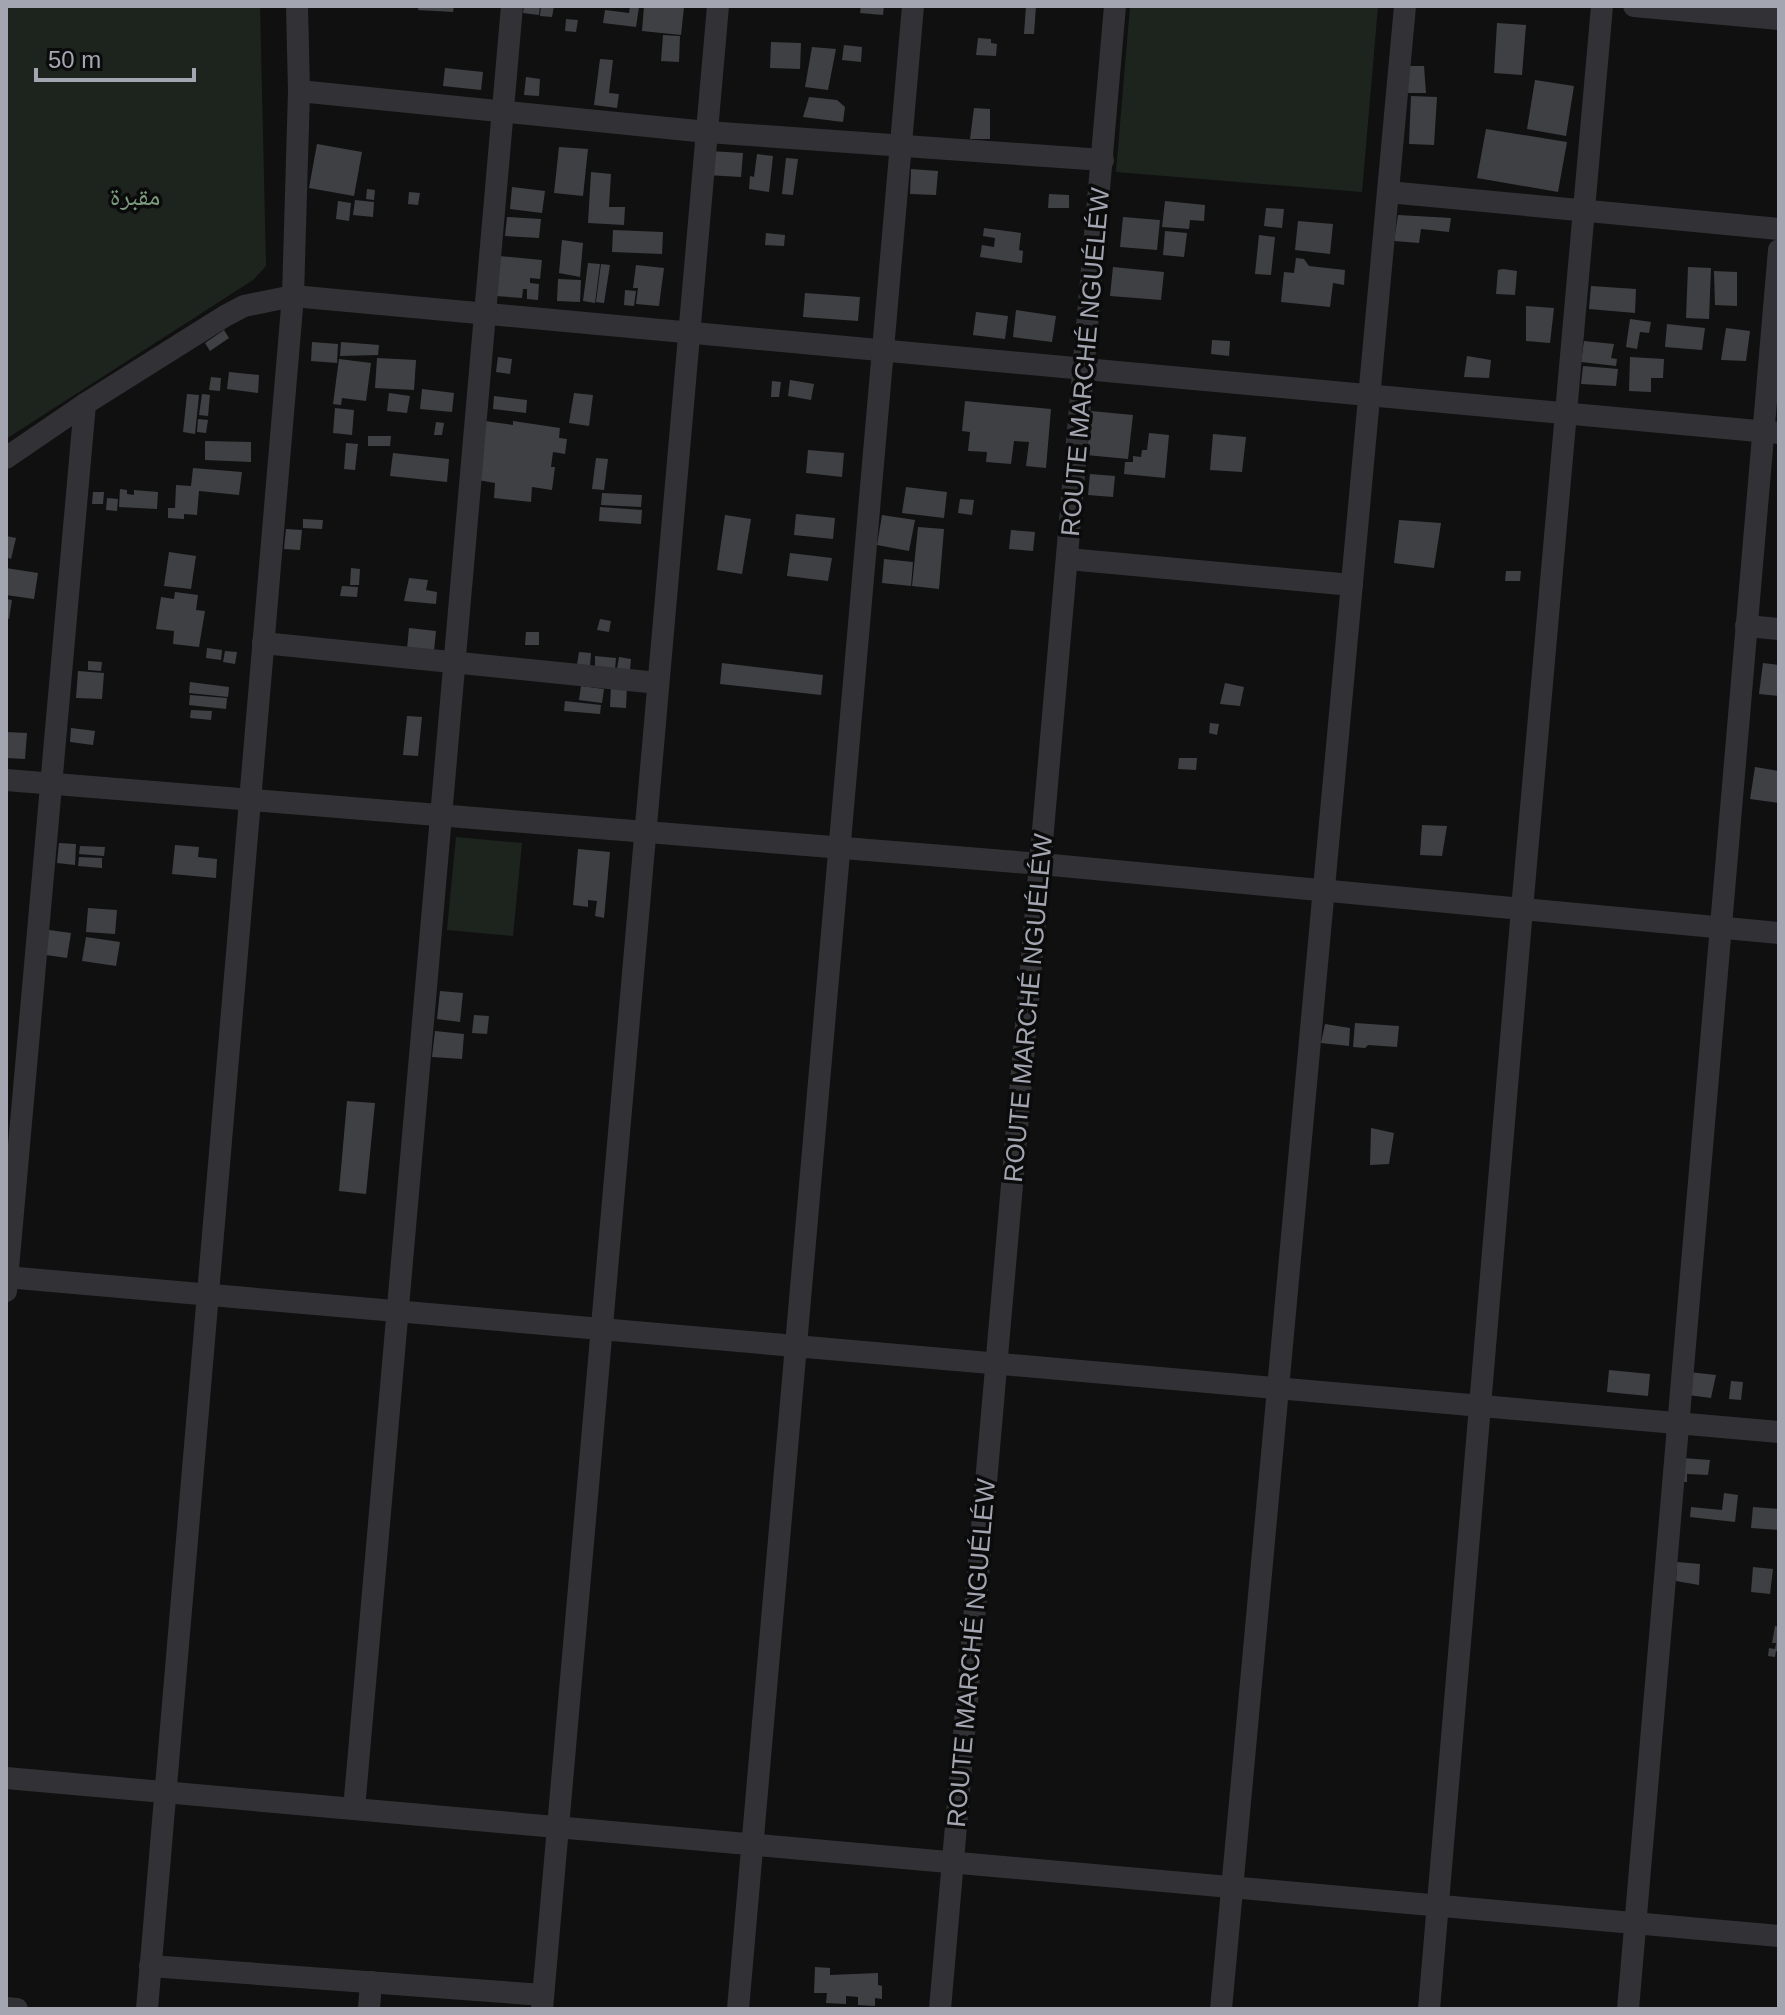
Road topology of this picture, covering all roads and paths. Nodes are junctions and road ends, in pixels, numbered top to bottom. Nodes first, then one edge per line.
1 (297, 6) edge
2 (512, 6) edge
3 (718, 6) edge
4 (913, 6) edge
5 (1115, 6) edge
6 (1405, 6) edge
7 (1602, 6) edge
8 (1634, 6) edge
9 (1779, 19) edge
10 (299, 91) junction
11 (503, 113) junction
12 (707, 132) junction
13 (901, 146) junction
14 (1103, 160) junction
15 (1388, 192) junction
16 (1584, 210) junction
17 (1779, 229) edge
18 (1779, 250) edge
19 (293, 296) junction
20 (485, 314) junction
21 (689, 332) junction
22 (883, 350) junction
23 (1084, 369) junction
24 (1370, 395) junction
25 (85, 404) junction
26 (1565, 413) junction
27 (1771, 432) edge
28 (6, 458) edge
29 (1068, 559) junction
30 (1352, 585) junction
31 (1746, 626) junction
32 (1779, 629) edge
33 (263, 643) junction
34 (454, 662) junction
35 (658, 683) junction
36 (6, 780) edge
37 (51, 784) junction
38 (250, 800) junction
39 (441, 816) junction
40 (645, 832) junction
41 (839, 848) junction
42 (1041, 864) junction
43 (1324, 890) junction
44 (1522, 909) junction
45 (1721, 927) junction
46 (1779, 933) edge
47 (6, 1282) edge
48 (208, 1293) junction
49 (398, 1310) junction
50 (602, 1328) junction
51 (796, 1345) junction
52 (997, 1363) junction
53 (1278, 1388) junction
54 (1480, 1407) junction
55 (1678, 1423) junction
56 (1779, 1432) edge
57 (6, 1778) edge
58 (166, 1793) junction
59 (354, 1809) junction
60 (558, 1827) junction
61 (752, 1845) junction
62 (953, 1862) junction
63 (1232, 1887) junction
64 (1439, 1906) junction
65 (1635, 1923) junction
66 (1779, 1936) edge
67 (150, 1966) junction
68 (371, 1982) junction
69 (542, 2002) edge
70 (6, 2008) edge
71 (17, 2009) edge
72 (147, 2009) edge
73 (369, 2009) edge
74 (738, 2009) edge
75 (940, 2009) edge
76 (1221, 2009) edge
77 (1429, 2009) edge
78 (1628, 2009) edge

1 - 10 street
2 - 11 street
3 - 12 street
4 - 13 street
5 - 14 street, ROUTE MARCHÉ NGUÉLÉW
6 - 15 street
7 - 16 street
8 - 9 street
10 - 11 street
10 - 19 street
11 - 12 street
11 - 20 street
12 - 13 street
12 - 21 street
13 - 14 street
13 - 22 street
14 - 23 street, ROUTE MARCHÉ NGUÉLÉW
15 - 16 street
15 - 24 street
16 - 17 street
16 - 26 street
18 - 27 street
19 - 20 street
19 - 25 street
19 - 33 street
20 - 21 street
20 - 34 street
21 - 22 street
21 - 35 street
22 - 23 street
22 - 41 street
23 - 24 street
23 - 29 street, ROUTE MARCHÉ NGUÉLÉW
24 - 26 street
24 - 30 street
25 - 28 street
25 - 37 street
26 - 27 street
26 - 44 street
27 - 31 street
29 - 30 street
29 - 42 street, ROUTE MARCHÉ NGUÉLÉW
30 - 43 street
31 - 32 street
31 - 45 street
33 - 34 street
33 - 38 street
34 - 35 street
34 - 39 street
35 - 40 street
36 - 37 street
37 - 38 street
37 - 47 street
38 - 39 street
38 - 48 street
39 - 40 street
39 - 49 street
40 - 41 street
40 - 50 street
41 - 42 street
41 - 51 street
42 - 43 street
42 - 52 street, ROUTE MARCHÉ NGUÉLÉW
43 - 44 street
43 - 53 street
44 - 45 street
44 - 54 street
45 - 46 street
45 - 55 street
47 - 48 street
48 - 49 street
48 - 58 street
49 - 50 street
49 - 59 street
50 - 51 street
50 - 60 street
51 - 52 street
51 - 61 street
52 - 53 street
52 - 62 street, ROUTE MARCHÉ NGUÉLÉW
53 - 54 street
53 - 63 street
54 - 55 street
54 - 64 street
55 - 56 street
55 - 65 street
57 - 58 street
58 - 59 street
58 - 67 street
59 - 60 street
60 - 61 street
60 - 69 street
61 - 62 street
61 - 74 street
62 - 63 street
62 - 75 street, ROUTE MARCHÉ NGUÉLÉW
63 - 64 street
63 - 76 street
64 - 65 street
64 - 77 street
65 - 66 street
65 - 78 street
67 - 68 street
67 - 72 street
68 - 69 street
68 - 73 street
70 - 71 street

